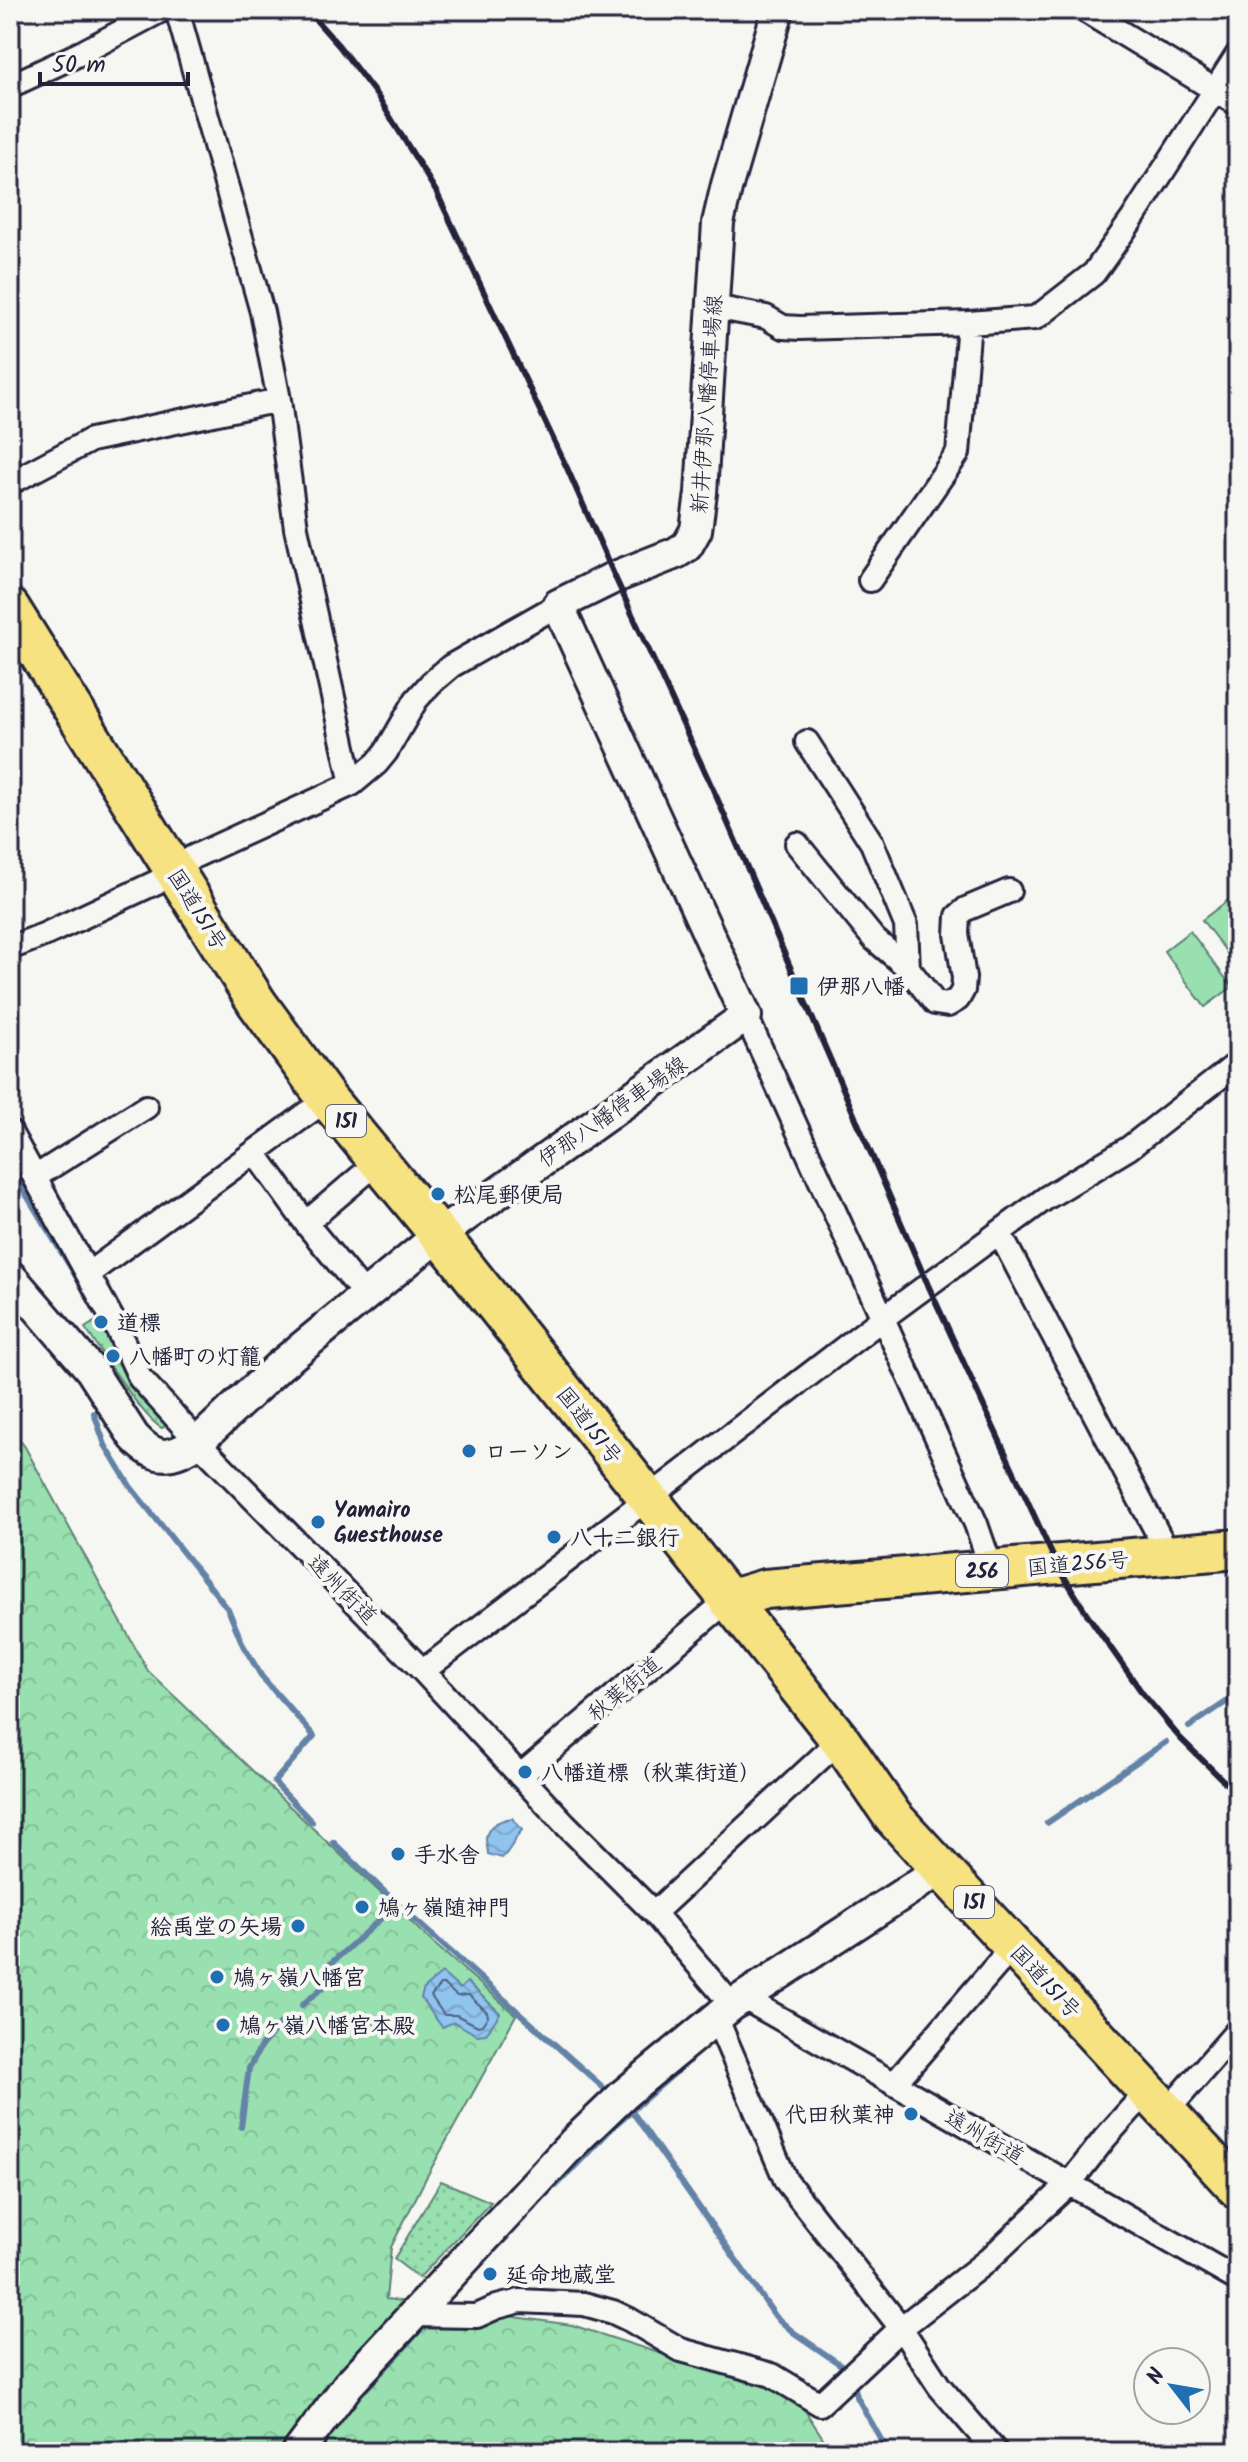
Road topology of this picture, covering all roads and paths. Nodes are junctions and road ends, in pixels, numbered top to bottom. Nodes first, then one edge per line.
1 (162, 10) edge
2 (177, 10) edge
3 (778, 10) edge
4 (1084, 10) edge
5 (1238, 54) edge
6 (10, 86) edge
7 (1215, 91) junction
8 (1238, 104) edge
9 (714, 307) junction
10 (969, 323) junction
11 (279, 400) junction
12 (10, 483) edge
13 (870, 580) dead end
14 (558, 605) junction
15 (10, 608) edge
16 (807, 742) dead end
17 (352, 784) junction
18 (797, 844) dead end
19 (175, 871) junction
20 (1009, 891) dead end
21 (10, 948) edge
22 (908, 968) junction
23 (746, 1016) junction
24 (1238, 1063) edge
25 (327, 1099) junction
26 (146, 1107) dead end
27 (10, 1132) edge
28 (255, 1153) junction
29 (379, 1161) junction
30 (35, 1177) junction
31 (306, 1223) junction
32 (1000, 1234) junction
33 (439, 1235) junction
34 (88, 1274) junction
35 (10, 1276) edge
36 (365, 1295) junction
37 (883, 1318) junction
38 (198, 1442) junction
39 (648, 1498) junction
40 (1238, 1549) edge
41 (1169, 1555) junction
42 (992, 1570) junction
43 (728, 1600) junction
44 (423, 1671) junction
45 (840, 1740) junction
46 (520, 1776) junction
47 (941, 1869) junction
48 (654, 1913) junction
49 (1014, 1945) junction
50 (731, 2007) junction
51 (1238, 2030) edge
52 (894, 2084) junction
53 (1157, 2101) junction
54 (1069, 2184) junction
55 (1238, 2189) edge
56 (1238, 2280) edge
57 (412, 2315) junction
58 (901, 2328) junction
59 (298, 2452) edge
60 (996, 2452) edge

1 - 6 street
2 - 11 street
3 - 9 main road, 新井伊那八幡停車場線
4 - 7 street
5 - 7 street
7 - 8 street
7 - 10 street
9 - 10 street
9 - 14 main road, 新井伊那八幡停車場線
10 - 13 street
11 - 12 street
11 - 17 street
14 - 17 street
14 - 23 main road
15 - 19 highway, 国道151号 / 151
16 - 22 street
17 - 19 street
18 - 22 street
19 - 21 street
19 - 25 highway, 国道151号 / 151
20 - 22 street
23 - 33 main road, 伊那八幡停車場線
23 - 37 street
24 - 32 street
25 - 28 street
25 - 29 highway, 国道151号 / 151
26 - 30 street
27 - 30 street, 遠州街道
28 - 31 street
28 - 34 street
29 - 31 street
29 - 33 highway, 国道151号 / 151
30 - 34 street, 遠州街道
31 - 36 street
32 - 37 street
32 - 41 street
33 - 36 main road, 伊那八幡停車場線
33 - 39 highway, 国道151号 / 151
34 - 38 street, 遠州街道
35 - 38 main road
36 - 38 main road, 伊那八幡停車場線
37 - 39 street
37 - 42 street
38 - 44 street, 遠州街道
39 - 43 highway, 国道151号 / 151
39 - 44 street
40 - 41 highway, 国道256号 / 256
41 - 42 highway, 国道256号 / 256
42 - 43 highway, 国道256号 / 256
43 - 45 highway, 国道151号 / 151
43 - 46 street, 秋葉街道
44 - 46 street, 遠州街道
45 - 47 highway, 国道151号 / 151
45 - 48 street
46 - 48 street, 遠州街道
47 - 49 highway, 国道151号 / 151
47 - 50 main road
48 - 50 street, 遠州街道
49 - 52 street
49 - 53 highway, 国道151号 / 151
50 - 52 street, 遠州街道
50 - 57 main road
50 - 58 street, 遠州街道
51 - 53 street
52 - 54 street, 遠州街道
53 - 54 street
53 - 55 highway, 国道151号 / 151
54 - 56 street, 遠州街道
54 - 58 street
57 - 58 street
57 - 59 main road
58 - 60 street, 遠州街道

